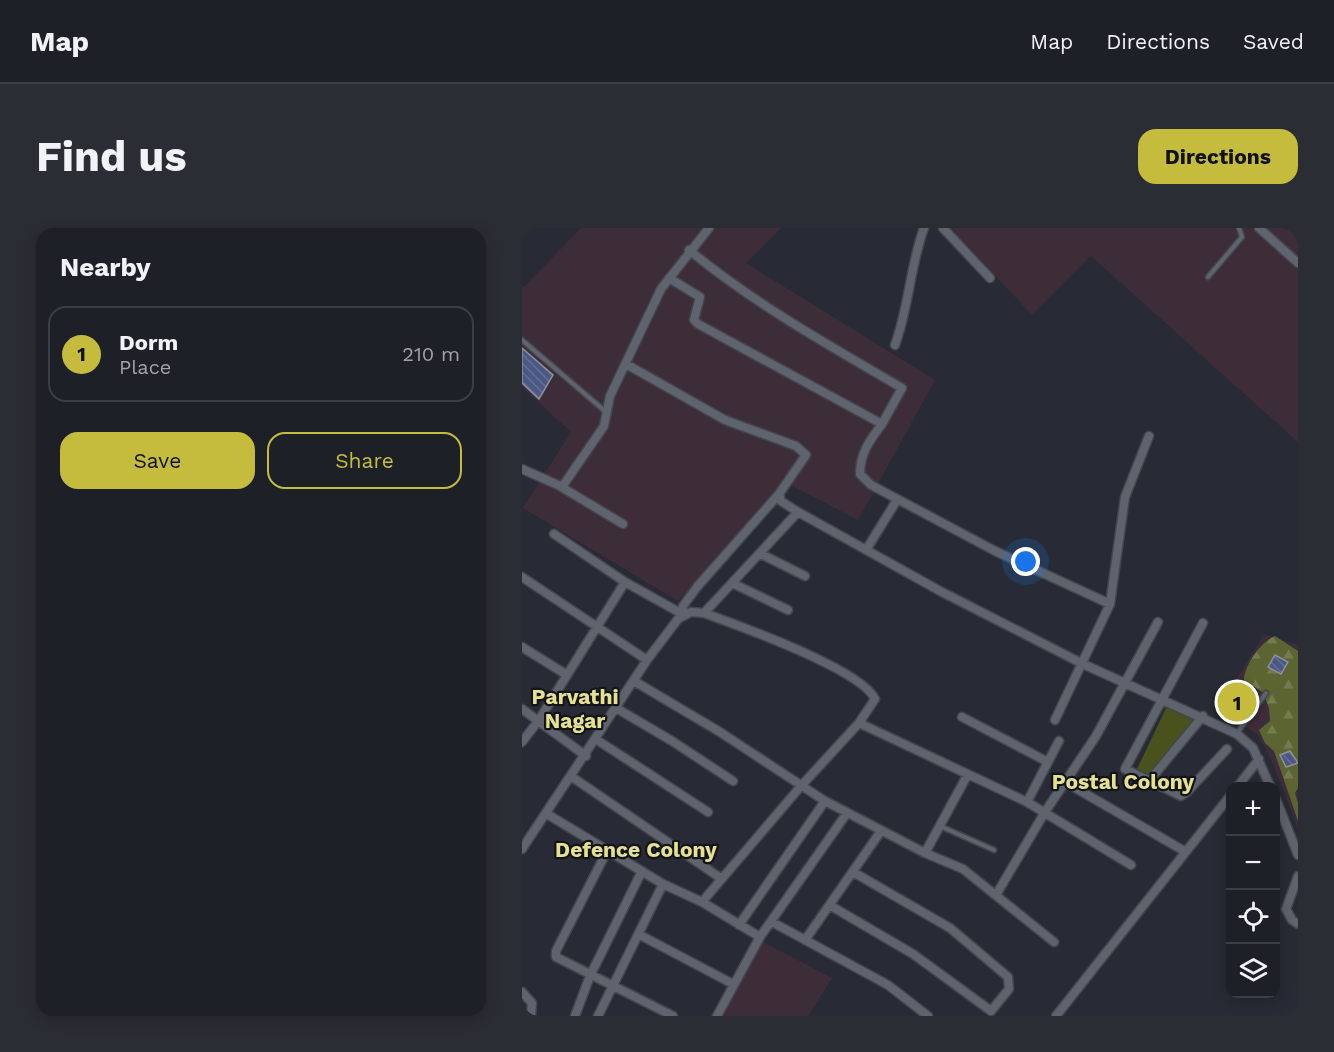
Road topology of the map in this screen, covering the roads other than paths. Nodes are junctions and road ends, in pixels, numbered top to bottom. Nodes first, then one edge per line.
1 (709, 228) edge
2 (924, 228) edge
3 (943, 228) edge
4 (1239, 228) edge
5 (1259, 228) edge
6 (689, 250) junction
7 (1298, 263) edge
8 (1208, 277) dead end
9 (669, 278) junction
10 (990, 278) dead end
11 (522, 340) edge
12 (895, 345) dead end
13 (626, 364) junction
14 (607, 413) junction
15 (882, 424) junction
16 (1149, 436) dead end
17 (522, 469) edge
18 (562, 487) junction
19 (779, 494) junction
20 (897, 500) junction
21 (798, 512) junction
22 (623, 524) dead end
23 (554, 534) dead end
24 (866, 550) junction
25 (761, 554) junction
26 (805, 576) dead end
27 (522, 577) edge
28 (625, 582) junction
29 (732, 583) junction
30 (1110, 604) junction
31 (788, 610) dead end
32 (704, 613) junction
33 (684, 615) junction
34 (1158, 622) dead end
35 (1203, 623) dead end
36 (597, 628) junction
37 (522, 647) edge
38 (647, 660) junction
39 (1083, 664) junction
40 (567, 675) junction
41 (634, 681) junction
42 (1125, 682) junction
43 (1266, 693) dead end
44 (1163, 699) junction
45 (616, 708) junction
46 (522, 709) edge
47 (1203, 716) junction
48 (962, 717) dead end
49 (539, 720) junction
50 (1055, 720) dead end
51 (859, 723) junction
52 (1237, 734) junction
53 (597, 740) junction
54 (1059, 741) dead end
55 (522, 742) edge
56 (1227, 749) dead end
57 (586, 756) junction
58 (1259, 759) junction
59 (1048, 762) junction
60 (968, 774) junction
61 (572, 777) junction
62 (1149, 781) junction
63 (733, 782) dead end
64 (1065, 782) junction
65 (1241, 782) edge
66 (1268, 782) edge
67 (801, 786) junction
68 (825, 801) junction
69 (1226, 801) edge
70 (1027, 802) junction
71 (1280, 811) edge
72 (708, 812) dead end
73 (1045, 812) junction
74 (847, 813) junction
75 (547, 814) junction
76 (939, 826) junction
77 (881, 831) junction
78 (526, 837) edge
79 (522, 849) edge
80 (994, 850) dead end
81 (607, 851) junction
82 (1186, 852) junction
83 (925, 853) junction
84 (1298, 855) edge
85 (1131, 865) dead end
86 (642, 872) junction
87 (853, 872) junction
88 (1298, 876) edge
89 (722, 879) junction
90 (663, 884) junction
91 (996, 896) junction
92 (702, 902) junction
93 (831, 906) junction
94 (772, 922) junction
95 (1298, 924) edge
96 (739, 925) junction
97 (640, 935) junction
98 (760, 937) junction
99 (805, 940) junction
100 (1054, 942) dead end
101 (590, 976) junction
102 (733, 984) junction
103 (615, 985) junction
104 (522, 992) edge
105 (531, 1016) edge
106 (575, 1016) edge
107 (598, 1016) edge
108 (673, 1016) edge
109 (717, 1016) edge
110 (928, 1016) edge
111 (1056, 1016) edge

1 - 6 street
2 - 12 street
3 - 10 street
4 - 8 lane
5 - 7 street
6 - 9 street
6 - 15 street
9 - 13 street
9 - 15 street
11 - 14 lane
13 - 14 street
13 - 19 street
14 - 18 street
15 - 20 street
16 - 30 street
17 - 18 street
18 - 22 street
19 - 21 street
19 - 33 street
20 - 24 street
20 - 30 street
21 - 24 street
21 - 25 street
23 - 28 street
24 - 39 street
25 - 26 street
25 - 29 street
27 - 36 street
28 - 33 street
28 - 36 street
29 - 31 street
29 - 32 street
30 - 39 street
32 - 33 street
32 - 51 street
33 - 38 street
34 - 42 street
35 - 44 street
36 - 38 street
36 - 40 street
37 - 40 street
38 - 41 street
39 - 42 street
39 - 50 street
40 - 49 street
41 - 45 street
41 - 67 street
42 - 44 street
42 - 64 street
43 - 52 lane
44 - 47 street
44 - 62 street
45 - 53 street
45 - 63 street
46 - 49 street
47 - 52 street
47 - 62 street
48 - 59 street
49 - 55 street
49 - 57 street
51 - 60 street
51 - 67 street
52 - 58 street
53 - 57 street
53 - 72 street
54 - 59 street
56 - 62 street
57 - 61 street
58 - 65 street
58 - 66 street
59 - 70 street
60 - 70 street
60 - 76 street
61 - 75 street
61 - 89 street
64 - 73 street
64 - 82 street
67 - 68 street
67 - 89 street
68 - 74 street
68 - 96 street
69 - 82 street
70 - 73 street
71 - 84 street
73 - 85 street
73 - 91 street
74 - 77 street
74 - 94 street
75 - 78 street
75 - 81 street
76 - 80 lane
76 - 83 street
77 - 83 street
77 - 87 street
78 - 79 street
81 - 86 street
81 - 101 street
82 - 111 street
83 - 91 street
86 - 90 street
86 - 101 street
87 - 93 street
87 - 93 street
88 - 95 street
89 - 92 street
90 - 92 street
90 - 97 street
91 - 100 street
92 - 96 street
93 - 99 street
94 - 98 street
94 - 99 street
96 - 98 street
97 - 102 street
97 - 103 street
98 - 102 street
99 - 110 street
101 - 103 street
101 - 106 street
102 - 109 street
103 - 107 street
103 - 108 street
104 - 105 street

